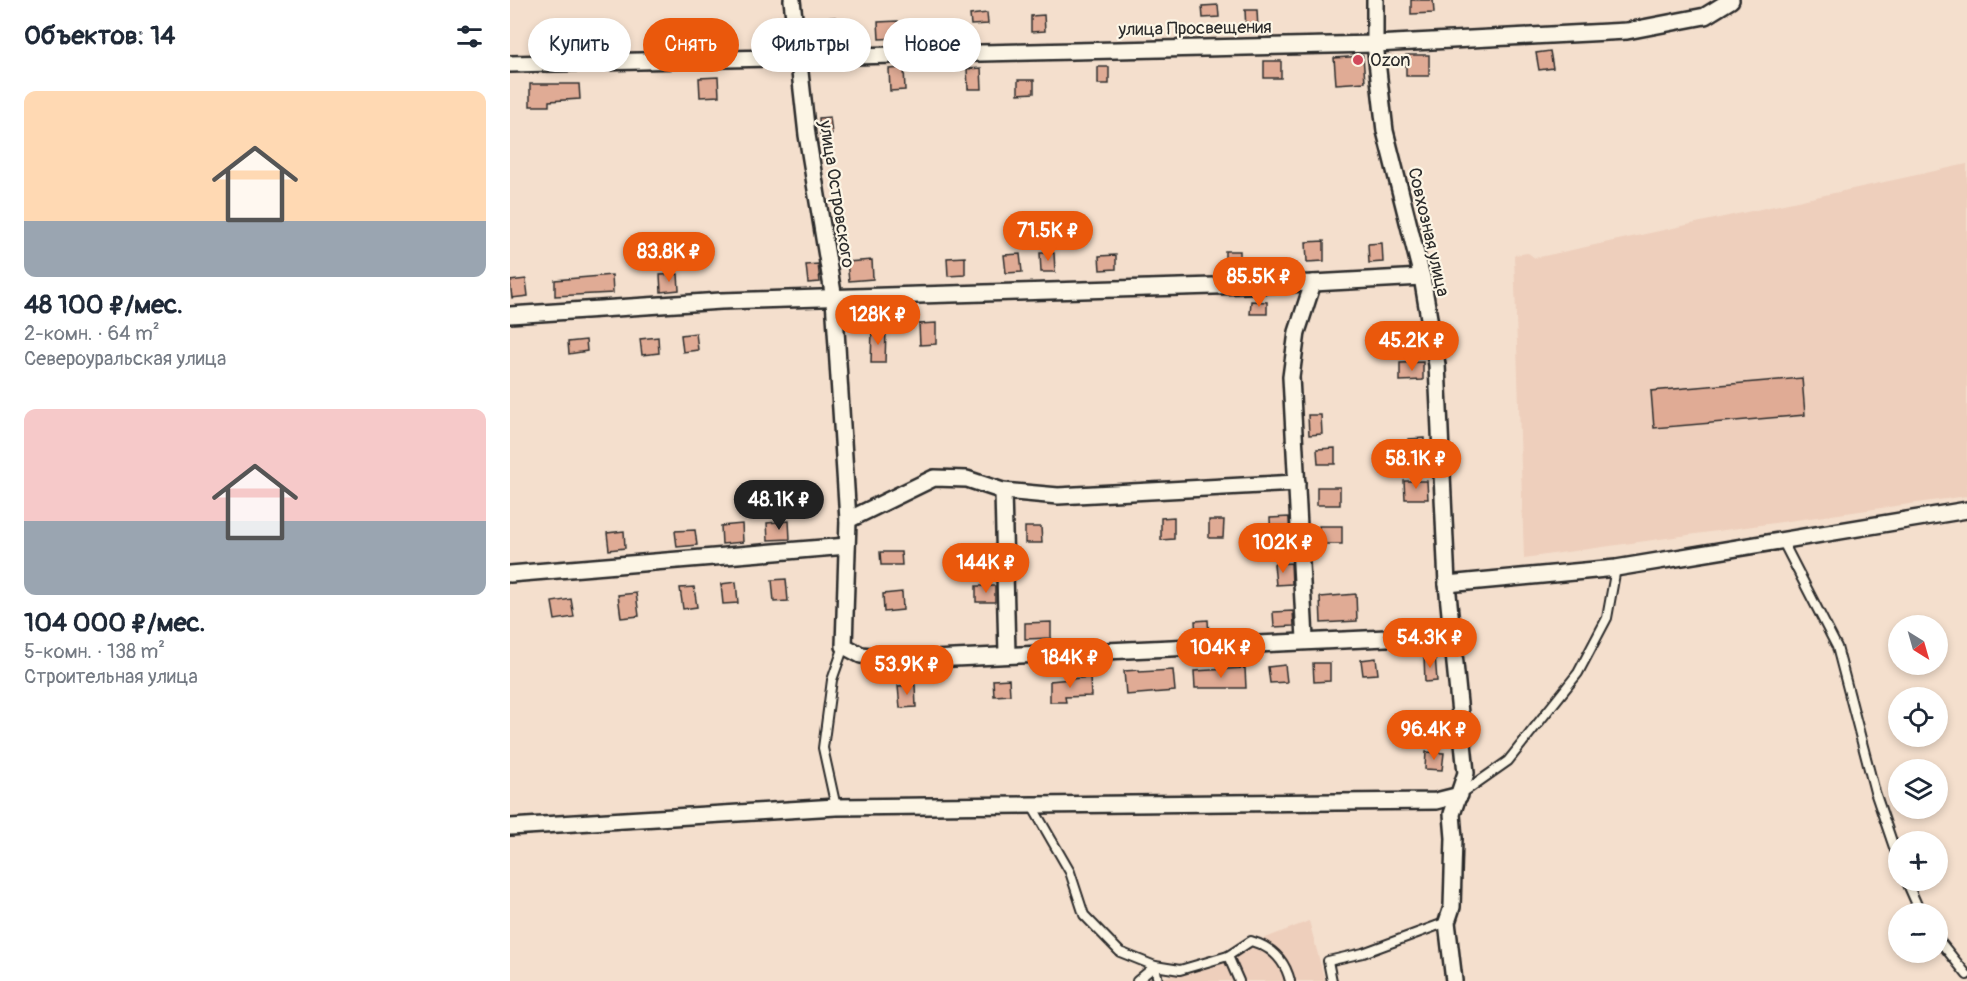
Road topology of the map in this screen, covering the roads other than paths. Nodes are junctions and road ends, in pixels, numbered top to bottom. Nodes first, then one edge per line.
1 (792, 0) edge
2 (1375, 0) edge
3 (1709, 0) edge
4 (1731, 0) edge
5 (1705, 16) junction
6 (794, 18) edge
7 (1375, 44) junction
8 (871, 54) edge
9 (751, 57) edge
10 (510, 64) edge
11 (800, 72) edge
12 (1422, 277) junction
13 (1313, 283) junction
14 (834, 299) junction
15 (510, 315) edge
16 (1297, 483) junction
17 (1003, 490) junction
18 (1967, 510) edge
19 (848, 520) junction
20 (1782, 540) junction
21 (847, 546) junction
22 (1616, 568) junction
23 (510, 574) edge
24 (1447, 584) junction
25 (1451, 635) junction
26 (1305, 639) junction
27 (844, 646) junction
28 (1007, 654) junction
29 (1460, 795) junction
30 (1032, 806) junction
31 (836, 807) junction
32 (510, 827) edge
33 (1888, 831) edge
34 (1447, 922) junction
35 (1948, 951) edge
36 (1228, 956) junction
37 (1155, 966) junction
38 (1967, 975) edge
39 (1137, 981) edge
40 (1158, 981) edge
41 (1239, 981) edge
42 (1290, 981) edge
43 (1332, 981) edge
44 (1454, 981) edge

1 - 6 street, улица Островского
2 - 7 street, Совхозная улица
3 - 5 street
4 - 5 street, улица Просвещения
5 - 7 street, улица Просвещения
7 - 8 street, улица Просвещения
7 - 12 street, Совхозная улица
9 - 10 street, улица Просвещения
11 - 14 street, улица Островского
12 - 13 street
12 - 24 street, Совхозная улица
13 - 14 street
13 - 16 street
14 - 15 street
14 - 19 street, улица Островского
16 - 17 street
16 - 26 street
17 - 19 street
17 - 28 street
18 - 20 street
19 - 21 street, улица Островского
20 - 22 street
20 - 33 lane
21 - 23 street
21 - 27 street, улица Островского
22 - 24 street
22 - 29 lane
24 - 25 street, Совхозная улица
25 - 26 street
25 - 29 street, Совхозная улица
26 - 28 street
27 - 28 street
27 - 31 lane
29 - 30 street
29 - 34 street, Совхозная улица
30 - 31 street
30 - 37 lane
31 - 32 street
34 - 43 lane
34 - 44 street, Совхозная улица
35 - 38 lane
36 - 37 lane
36 - 41 lane
36 - 42 lane
37 - 39 lane
37 - 40 lane

